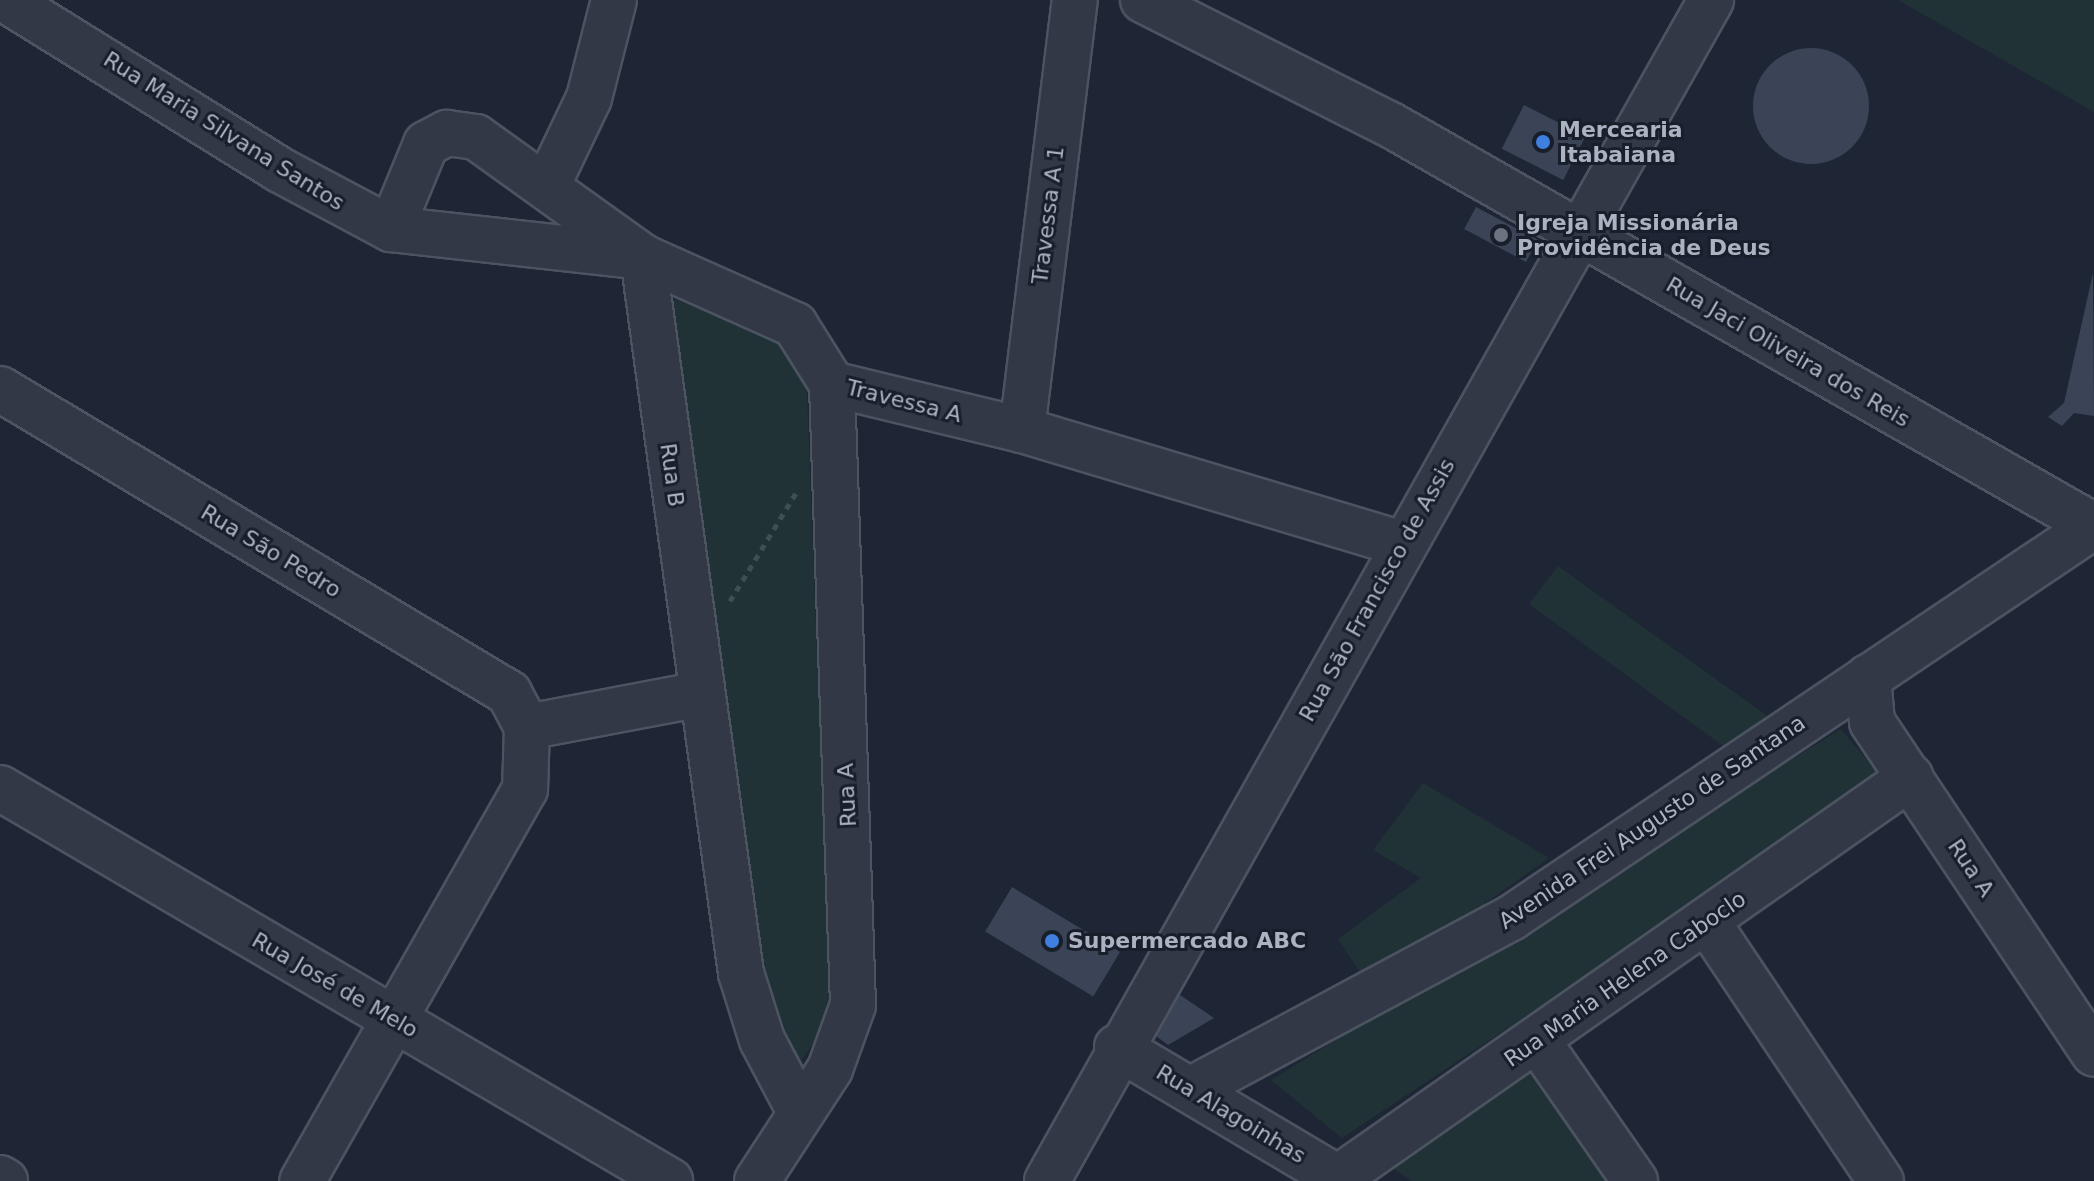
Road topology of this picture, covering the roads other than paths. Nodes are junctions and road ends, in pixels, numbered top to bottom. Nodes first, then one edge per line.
1 (6, 0) edge
2 (614, 0) edge
3 (1075, 0) edge
4 (1143, 0) edge
5 (1711, 0) edge
6 (548, 184) junction
7 (391, 229) junction
8 (1580, 233) junction
9 (643, 257) junction
10 (832, 384) junction
11 (0, 389) edge
12 (1022, 430) junction
13 (2094, 526) edge
14 (1403, 544) junction
15 (699, 675) junction
16 (1868, 677) junction
17 (527, 727) junction
18 (1911, 777) junction
19 (0, 788) edge
20 (1708, 923) junction
21 (395, 1021) junction
22 (1537, 1040) junction
23 (1117, 1047) junction
24 (2094, 1053) edge
25 (1192, 1089) junction
26 (799, 1110) junction
27 (0, 1178) edge
28 (1341, 1180) edge
29 (5, 1181) edge
30 (302, 1181) edge
31 (670, 1181) edge
32 (757, 1181) edge
33 (1047, 1181) edge
34 (1635, 1181) edge
35 (1881, 1181) edge

1 - 7 street, Rua Maria Silvana Santos
2 - 6 street
3 - 12 street, Travessa A 1
4 - 8 street, Rua Jaci Oliveira dos Reis
5 - 8 street, Rua São Francisco de Assis
6 - 7 street, Travessa A
6 - 9 street, Travessa A
7 - 9 street, Rua Maria Silvana Santos
8 - 13 street, Rua Jaci Oliveira dos Reis
8 - 14 street, Rua São Francisco de Assis
9 - 10 street, Travessa A
9 - 15 street, Rua B
10 - 12 street, Travessa A
10 - 26 street, Rua A
11 - 17 street, Rua São Pedro
12 - 14 street, Travessa A
13 - 16 street, Avenida Frei Augusto de Santana
14 - 23 street, Rua São Francisco de Assis
15 - 17 street
15 - 26 street, Rua B
16 - 18 street, Rua A
16 - 25 street, Avenida Frei Augusto de Santana
17 - 21 street
18 - 20 street, Rua Maria Helena Caboclo
18 - 24 street, Rua A
19 - 21 street, Rua José de Melo
20 - 22 street, Rua Maria Helena Caboclo
20 - 35 street
21 - 30 street
21 - 31 street, Rua José de Melo
22 - 28 street, Rua Maria Helena Caboclo
22 - 34 street
23 - 25 street, Rua Alagoinhas
23 - 33 street, Rua São Francisco de Assis
25 - 28 street, Rua Alagoinhas
26 - 32 street, Rua A
27 - 29 street

